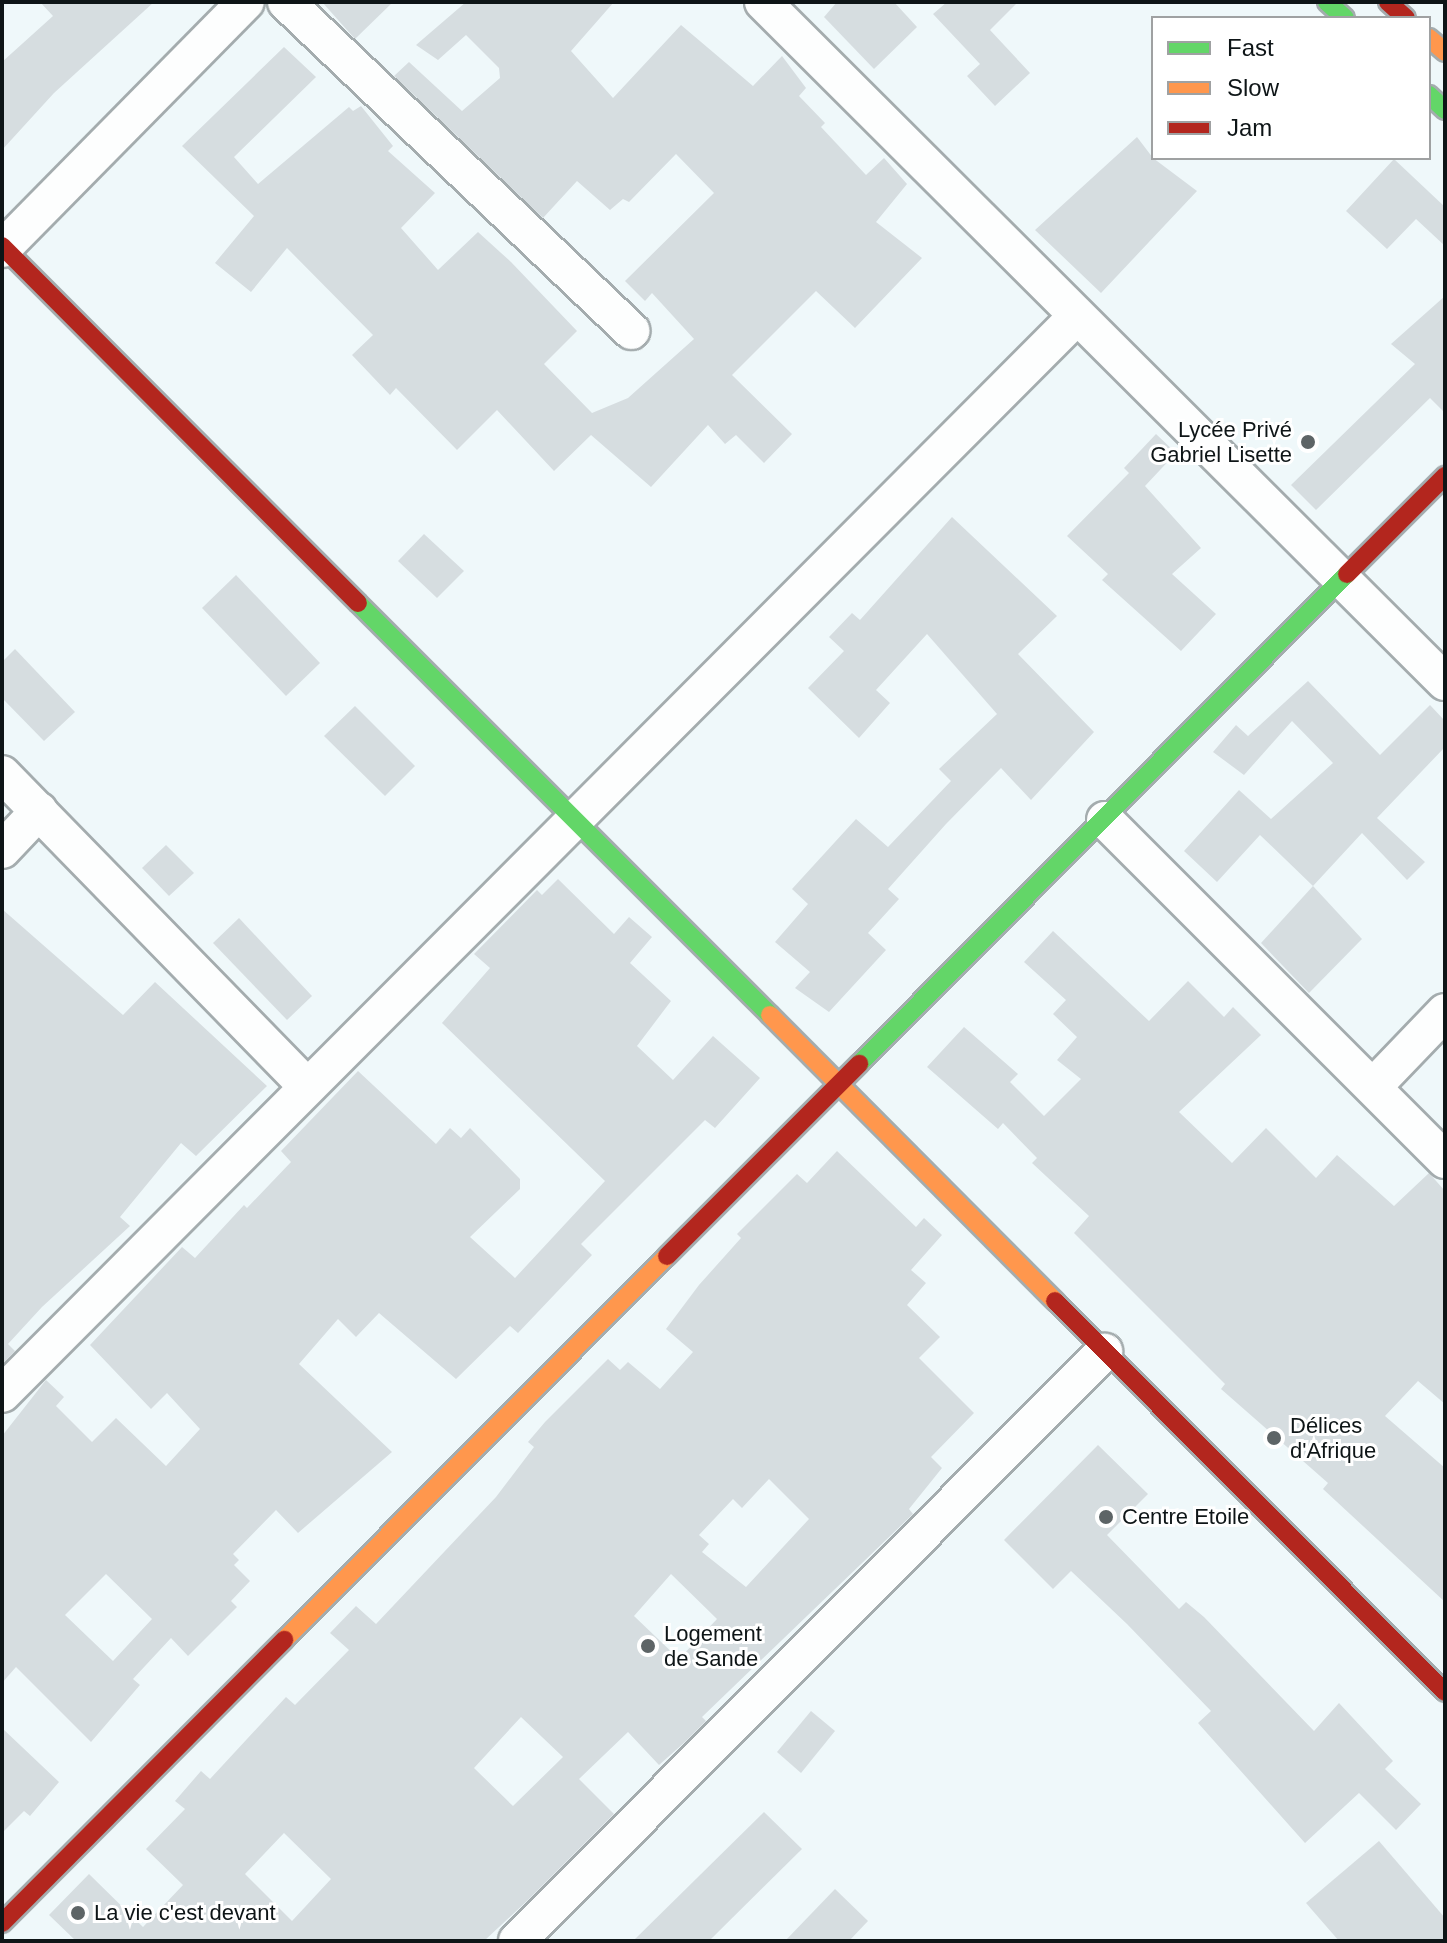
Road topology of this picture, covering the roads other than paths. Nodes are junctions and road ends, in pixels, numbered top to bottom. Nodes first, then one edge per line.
1 (246, 2) edge
2 (286, 2) edge
3 (763, 2) edge
4 (1327, 2) edge
5 (1388, 2) edge
6 (1343, 16) edge
7 (1404, 16) edge
8 (2, 247) edge
9 (1076, 317) junction
10 (631, 331) dead end
11 (1445, 476) edge
12 (1343, 578) junction
13 (1445, 682) edge
14 (2, 774) edge
15 (39, 811) junction
16 (1105, 820) junction
17 (577, 823) junction
18 (2, 850) edge
19 (1445, 1012) edge
20 (307, 1086) junction
21 (837, 1087) junction
22 (1373, 1087) junction
23 (1445, 1160) edge
24 (1104, 1352) junction
25 (2, 1394) edge
26 (1445, 1692) edge
27 (2, 1923) edge
28 (517, 1941) edge

1 - 8 street
2 - 10 street
3 - 9 street
4 - 6 street
5 - 7 street
8 - 17 street
9 - 12 street
9 - 17 street
11 - 12 street
12 - 13 street
12 - 16 street
14 - 15 street
15 - 18 street
15 - 20 street
16 - 21 street
16 - 22 street
17 - 20 street
17 - 21 street
19 - 22 street
20 - 25 street
21 - 24 street
21 - 27 street
22 - 23 street
24 - 26 street
24 - 28 street

